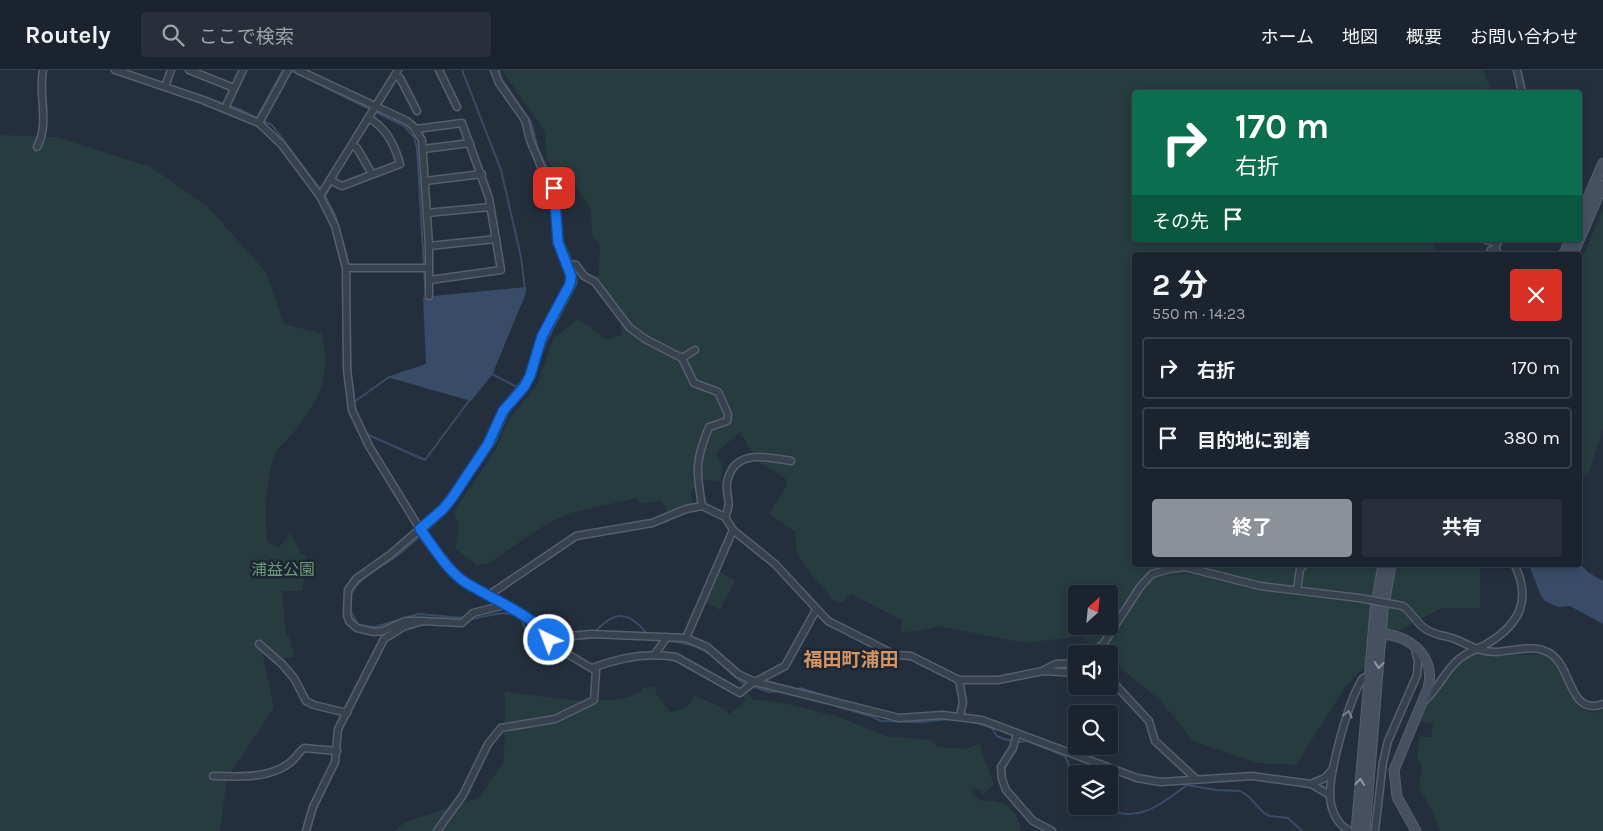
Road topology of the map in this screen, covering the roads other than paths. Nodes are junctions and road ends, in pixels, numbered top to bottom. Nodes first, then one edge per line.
1 (43, 70) edge
2 (115, 70) edge
3 (140, 70) edge
4 (171, 70) edge
5 (189, 70) edge
6 (243, 70) edge
7 (298, 70) edge
8 (438, 70) edge
9 (494, 70) edge
10 (1517, 70) edge
11 (287, 71) edge
12 (397, 75) edge
13 (137, 78) junction
14 (165, 87) junction
15 (234, 88) junction
16 (1522, 90) edge
17 (226, 106) junction
18 (457, 107) dead end
19 (417, 111) dead end
20 (374, 112) junction
21 (260, 120) junction
22 (416, 129) junction
23 (470, 143) junction
24 (354, 146) junction
25 (37, 147) dead end
26 (423, 149) junction
27 (1603, 163) edge
28 (372, 174) junction
29 (482, 174) junction
30 (332, 181) junction
31 (425, 181) junction
32 (1603, 185) edge
33 (322, 194) junction
34 (490, 207) junction
35 (1582, 211) edge
36 (427, 213) junction
37 (1582, 234) edge
38 (496, 239) junction
39 (429, 246) junction
40 (566, 264) junction
41 (346, 268) junction
42 (425, 268) junction
43 (430, 280) junction
44 (429, 296) dead end
45 (695, 350) dead end
46 (682, 358) junction
47 (792, 461) dead end
48 (702, 506) junction
49 (725, 517) junction
50 (420, 529) junction
51 (734, 530) junction
52 (1180, 567) edge
53 (1189, 567) edge
54 (1302, 567) edge
55 (1383, 567) edge
56 (1392, 567) edge
57 (1516, 567) edge
58 (1297, 590) junction
59 (489, 595) junction
60 (505, 606) junction
61 (816, 610) junction
62 (423, 621) junction
63 (1377, 634) junction
64 (686, 638) junction
65 (550, 640) junction
66 (665, 640) junction
67 (259, 644) dead end
68 (1414, 644) junction
69 (1102, 645) edge
70 (1474, 650) junction
71 (655, 654) junction
72 (1068, 663) edge
73 (592, 668) junction
74 (1043, 671) junction
75 (1068, 673) edge
76 (1369, 676) junction
77 (959, 680) junction
78 (752, 684) junction
79 (1118, 688) edge
80 (1421, 703) junction
81 (1603, 704) edge
82 (347, 713) junction
83 (960, 716) junction
84 (1016, 739) junction
85 (337, 751) junction
86 (1334, 769) junction
87 (213, 776) dead end
88 (1196, 779) junction
89 (1311, 784) junction
90 (1330, 795) junction
91 (1338, 828) edge
92 (1348, 830) edge
93 (306, 831) edge
94 (437, 831) edge
95 (1052, 831) edge
96 (1356, 831) edge
97 (1365, 831) edge
98 (1375, 831) edge
99 (1416, 831) edge

1 - 25 street
2 - 13 street
3 - 13 street
4 - 14 street
5 - 15 street
6 - 15 street
7 - 20 street
8 - 18 street
9 - 40 street
10 - 16 street
11 - 21 street
12 - 19 street
12 - 20 street
13 - 14 street
14 - 17 street
15 - 17 street
17 - 21 street
20 - 22 street
20 - 24 street
20 - 28 street
21 - 33 street
22 - 23 street
22 - 26 street
23 - 26 street
23 - 29 street
24 - 28 street
24 - 30 street
26 - 31 street
27 - 35 street
28 - 30 street
29 - 31 street
29 - 34 street
30 - 33 street
31 - 36 street
32 - 37 street
33 - 41 street
34 - 36 street
34 - 38 street
36 - 39 street
38 - 39 street
38 - 43 street
39 - 42 street
40 - 46 street
40 - 50 street
41 - 42 street
41 - 50 street
42 - 43 street
43 - 44 street
45 - 46 street
46 - 48 street
47 - 49 street
48 - 49 street
48 - 59 street
49 - 51 street
50 - 59 street
50 - 62 street
51 - 61 street
51 - 64 street
52 - 69 street
53 - 58 street
54 - 58 street
55 - 63 street
56 - 63 street
57 - 70 street
58 - 70 street, bridge
59 - 60 street
60 - 62 street
60 - 65 street
61 - 77 street
61 - 78 street
62 - 82 street
63 - 68 street
63 - 76 street
63 -> 97 street
64 - 66 street
64 - 78 street
65 - 66 street
65 - 73 street
66 - 71 street
67 - 82 street
68 - 80 street
68 - 98 street
70 - 80 street
70 - 81 street
71 - 73 street
71 - 78 street
72 - 74 street
73 - 94 street
74 - 75 street
74 - 77 street
86 -> 76 street
96 -> 76 street
77 - 83 street
78 - 83 street
79 - 88 street
80 - 99 street
82 - 85 street
83 - 84 street
84 - 88 street
84 - 95 street
85 - 87 street
85 - 93 street
86 - 89 street
86 - 90 street
88 - 89 street
89 - 90 street
90 - 91 street
91 - 92 street

